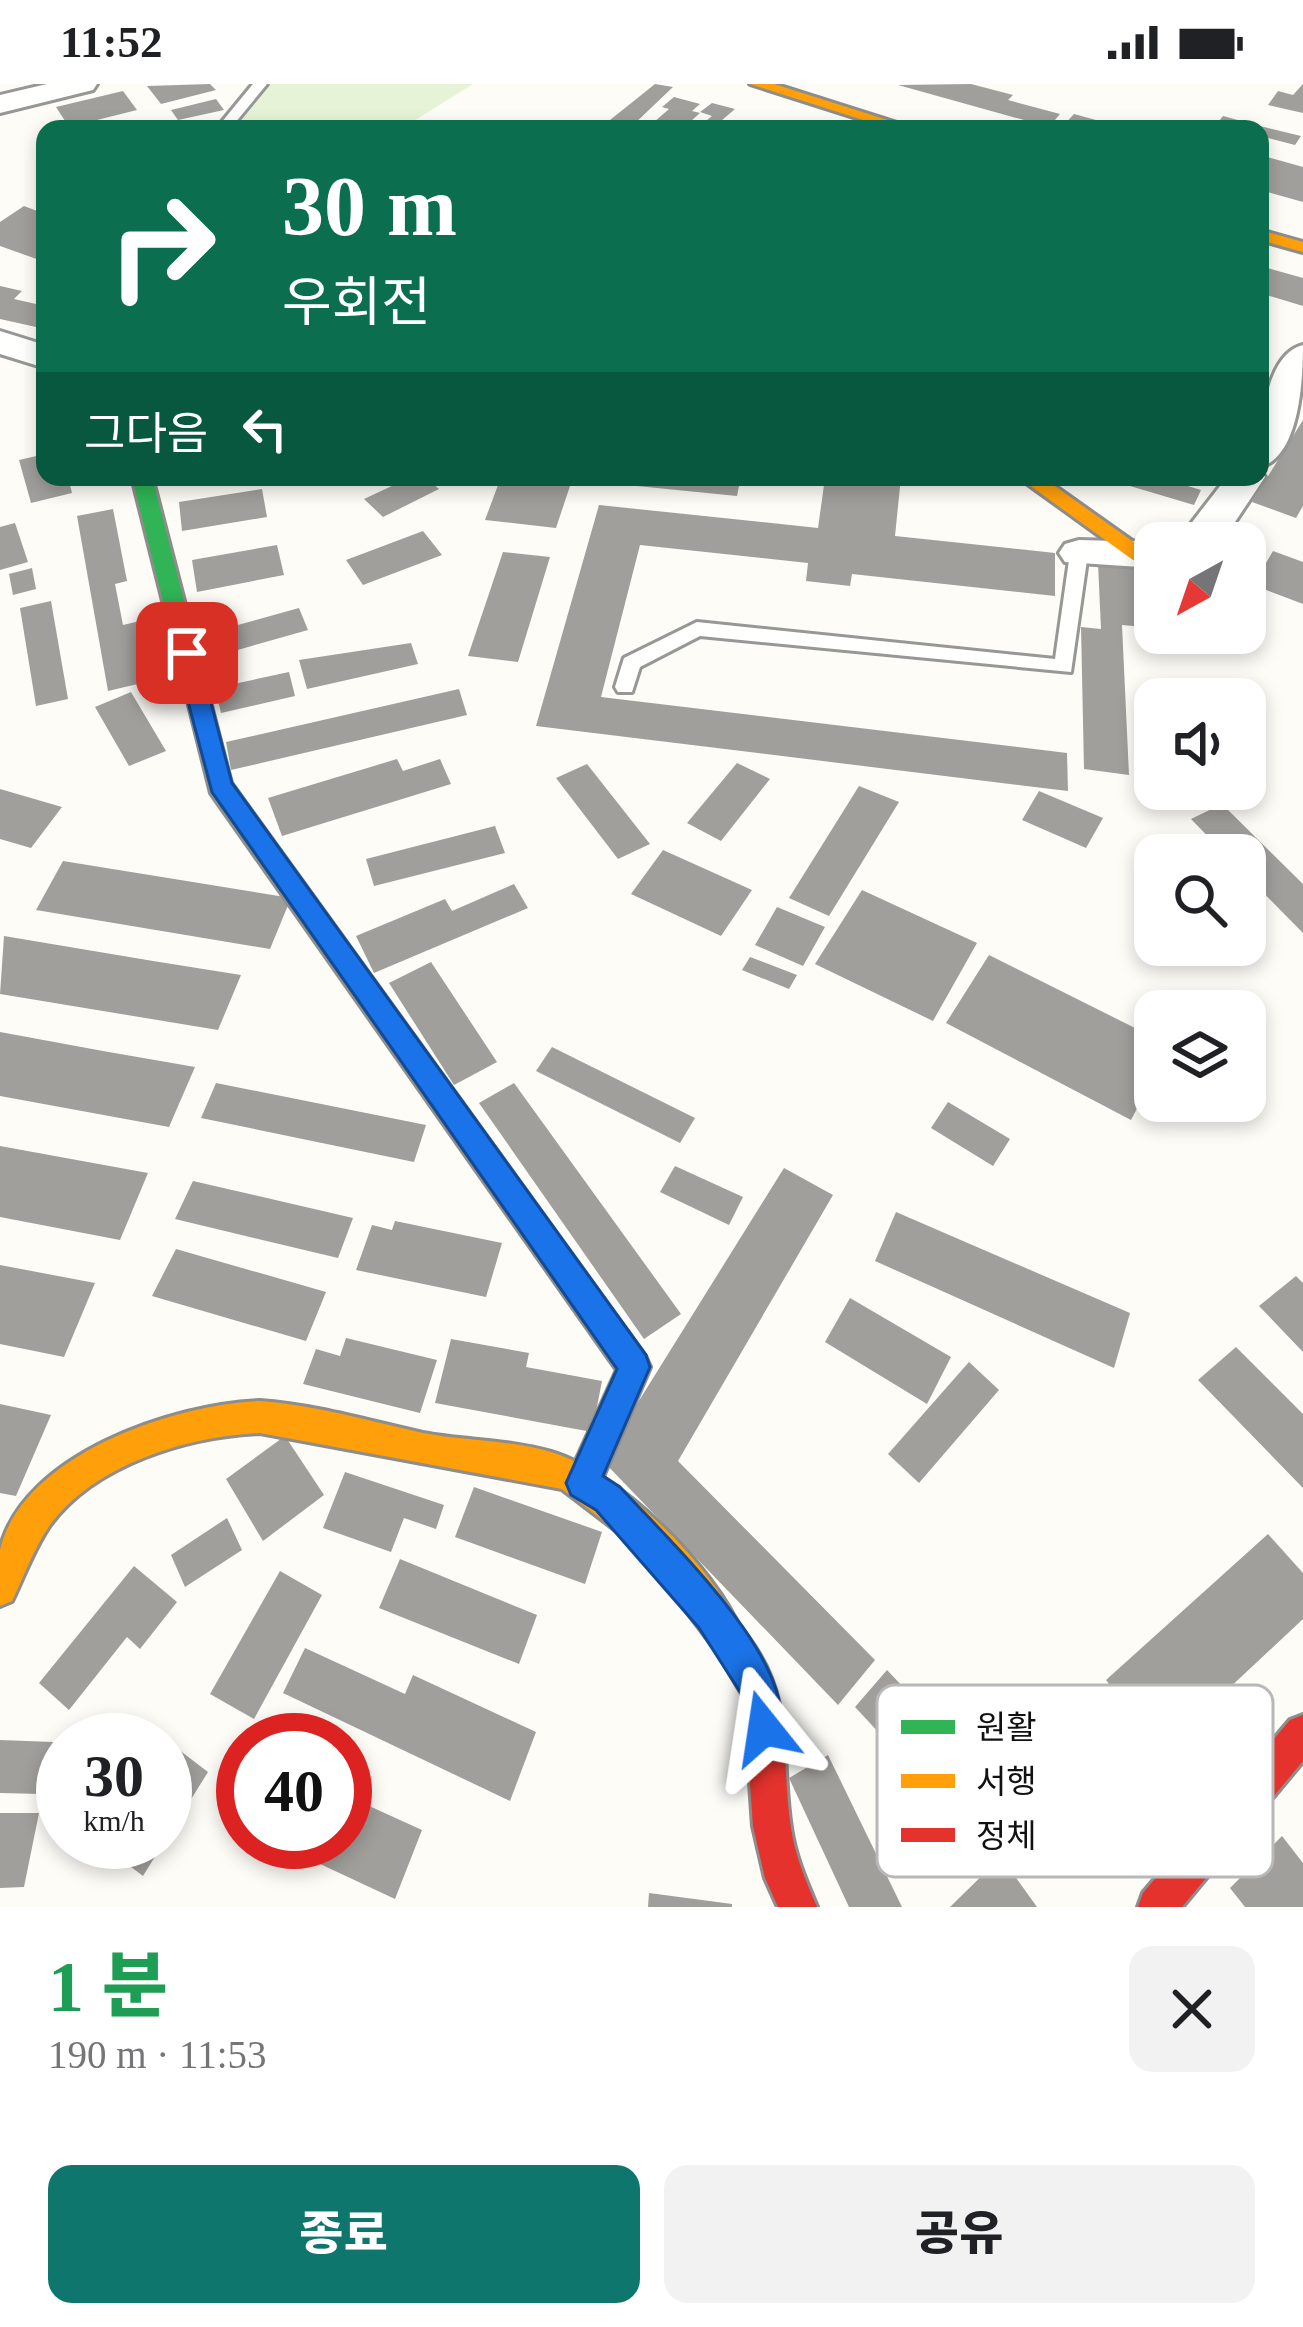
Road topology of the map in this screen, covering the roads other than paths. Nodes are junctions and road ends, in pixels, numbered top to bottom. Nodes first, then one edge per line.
1 (260, 84) edge
2 (758, 84) edge
3 (72, 85) edge
4 (0, 104) edge
5 (230, 120) edge
6 (878, 120) edge
7 (1269, 238) edge
8 (1303, 248) edge
9 (0, 342) edge
10 (36, 354) edge
11 (1303, 356) edge
12 (1269, 434) edge
13 (144, 486) edge
14 (1042, 486) edge
15 (1240, 486) edge
16 (1217, 522) edge
17 (1134, 546) edge
18 (1079, 553) joint
19 (1134, 555) edge
20 (625, 687) dead end
21 (583, 1483) junction
22 (0, 1589) edge
23 (1303, 1733) edge
24 (1273, 1769) edge
25 (1182, 1877) edge
26 (798, 1907) edge
27 (1157, 1907) edge

1 - 5 lane
2 - 6 street
3 - 4 street
7 - 8 street
9 - 10 street
11 - 12 street
13 - 21 street
14 - 17 street
15 - 16 street
18 - 19 street
18 - 20 lane
21 - 22 street
21 - 26 street
23 - 24 street
25 - 27 street

